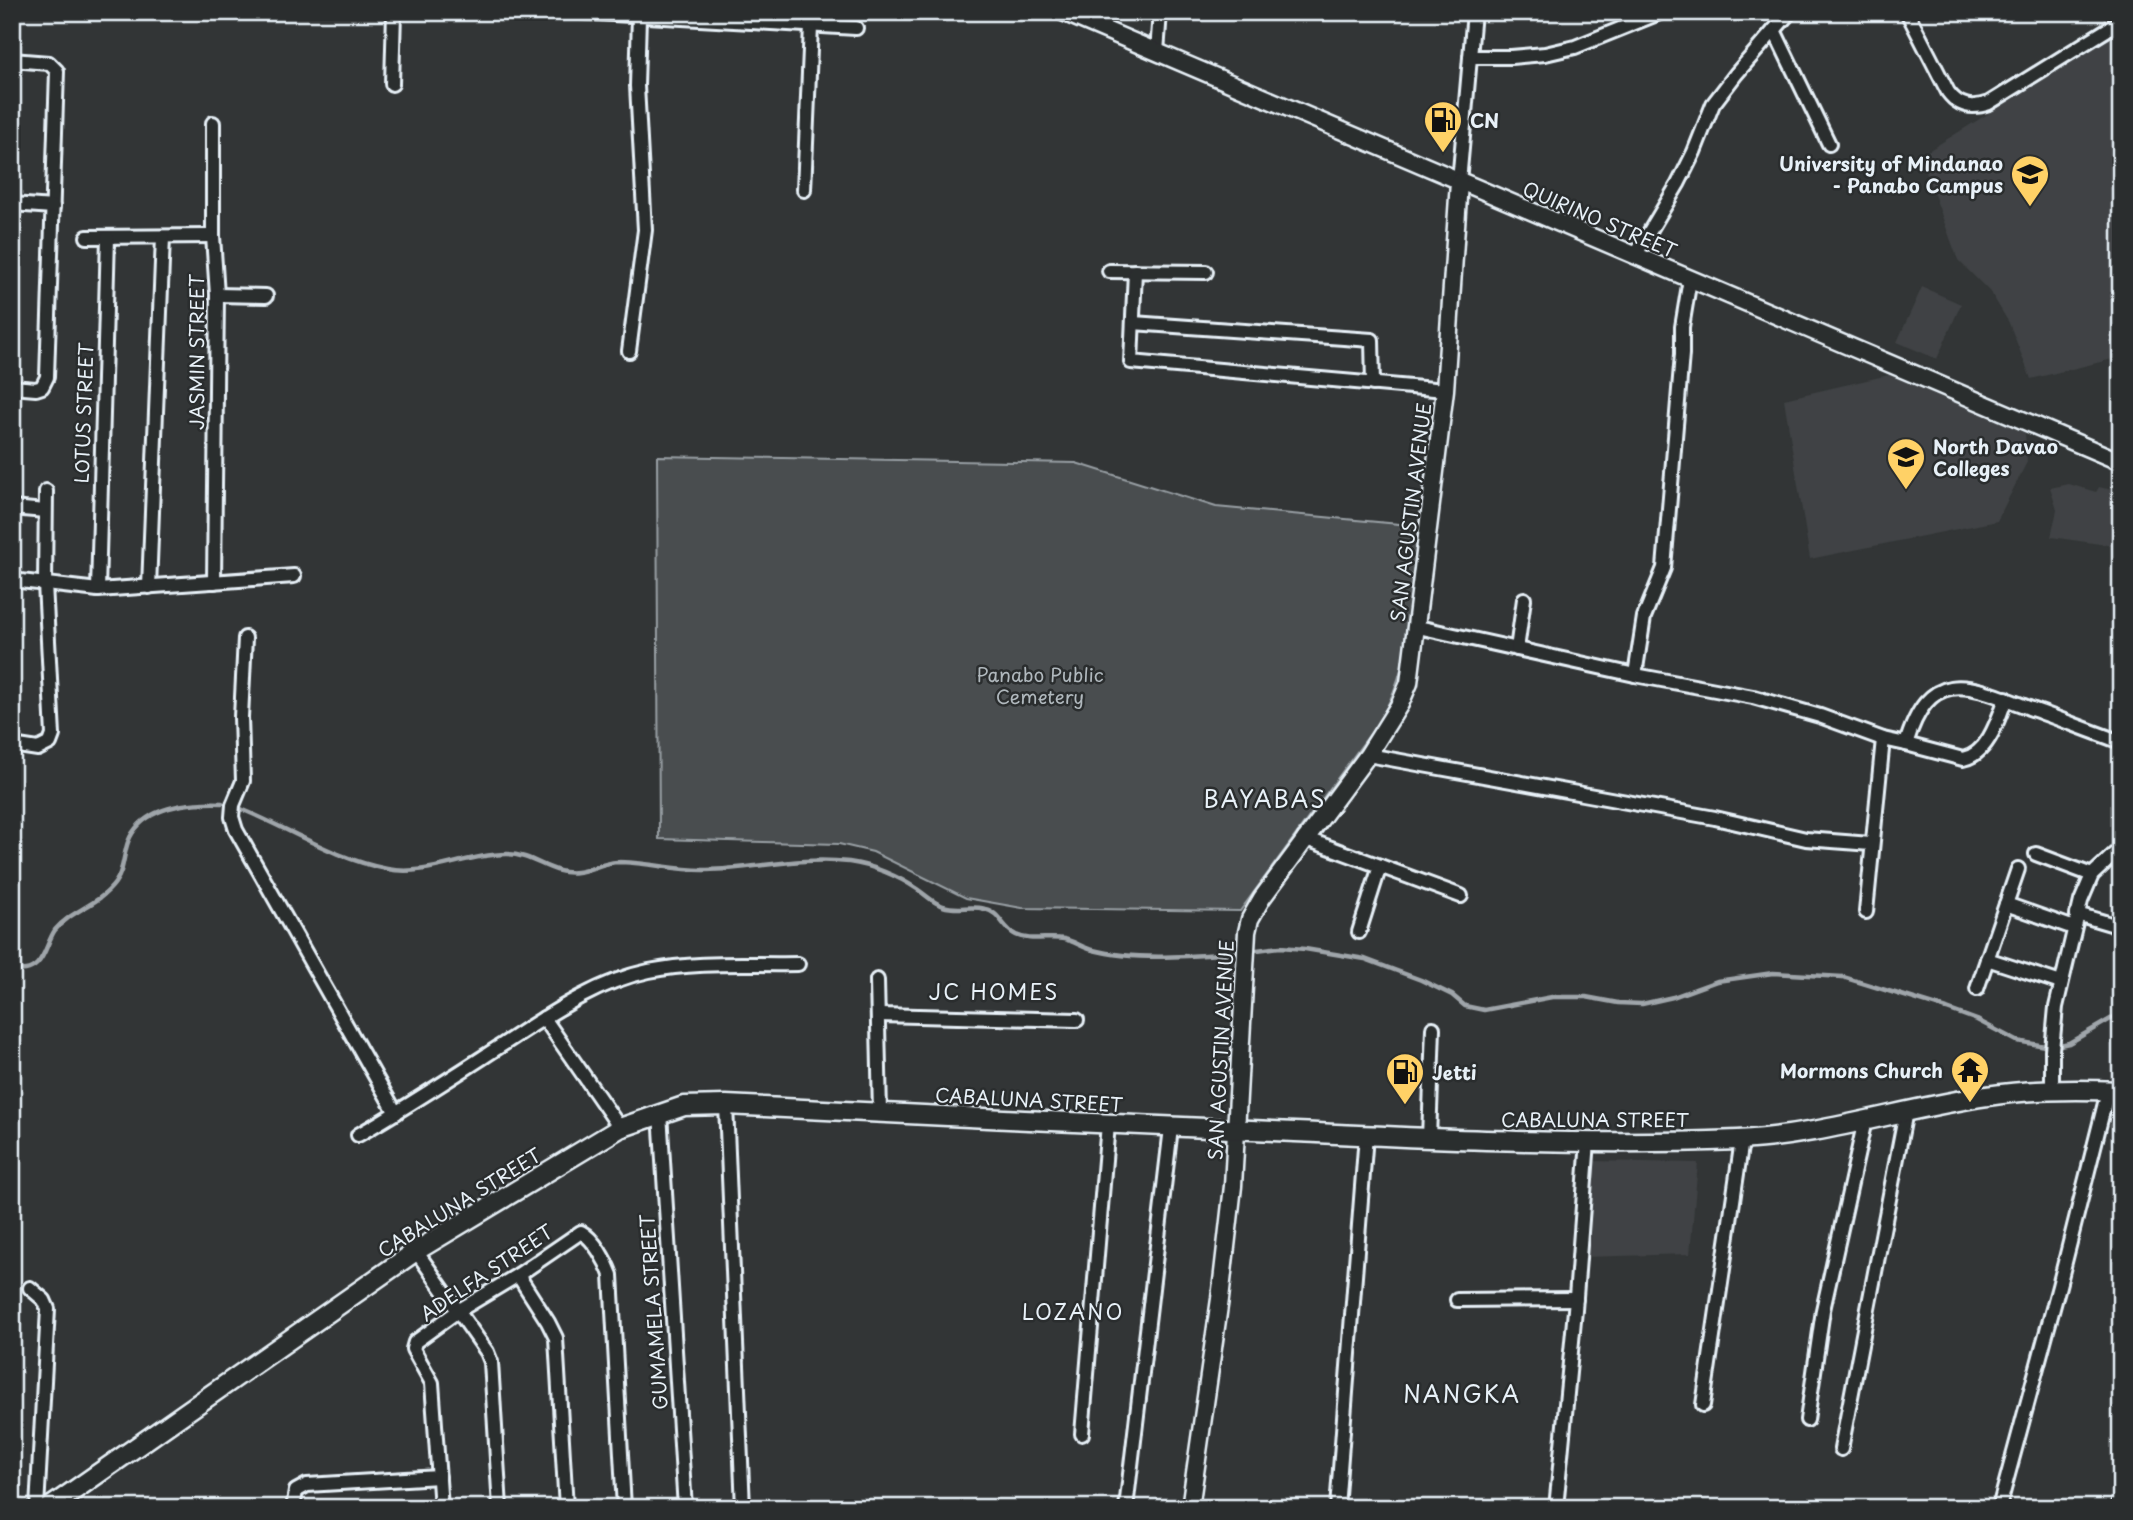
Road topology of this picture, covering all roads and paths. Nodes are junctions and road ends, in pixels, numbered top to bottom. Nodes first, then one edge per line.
1 (394, 12) edge
2 (579, 12) edge
3 (1063, 12) edge
4 (1160, 12) edge
5 (1474, 12) edge
6 (1662, 12) edge
7 (1790, 12) edge
8 (1907, 12) edge
9 (639, 16) junction
10 (2121, 21) edge
11 (811, 26) junction
12 (856, 28) dead end
13 (1774, 30) junction
14 (1157, 52) junction
15 (1470, 57) junction
16 (12, 60) edge
17 (391, 84) dead end
18 (213, 123) dead end
19 (1829, 144) dead end
20 (1459, 182) junction
21 (804, 190) dead end
22 (12, 204) edge
23 (53, 207) junction
24 (213, 236) junction
25 (88, 237) dead end
26 (108, 237) junction
27 (163, 237) junction
28 (1635, 256) junction
29 (1109, 271) dead end
30 (1135, 271) junction
31 (1206, 272) dead end
32 (1690, 279) junction
33 (217, 295) junction
34 (266, 296) dead end
35 (1133, 323) junction
36 (629, 351) dead end
37 (1373, 384) junction
38 (12, 387) edge
39 (1445, 390) junction
40 (2121, 462) edge
41 (47, 491) dead end
42 (12, 509) edge
43 (45, 511) junction
44 (295, 576) dead end
45 (12, 580) edge
46 (214, 582) junction
47 (45, 584) junction
48 (149, 587) junction
49 (98, 590) junction
50 (1524, 598) dead end
51 (1418, 627) junction
52 (245, 638) dead end
53 (1517, 649) junction
54 (1635, 675) junction
55 (2006, 698) junction
56 (1883, 739) junction
57 (2121, 742) edge
58 (1906, 744) junction
59 (12, 745) edge
60 (1368, 755) junction
61 (1304, 838) junction
62 (1871, 844) junction
63 (2121, 848) edge
64 (2036, 854) dead end
65 (1380, 866) junction
66 (2018, 869) dead end
67 (2092, 875) junction
68 (1461, 896) dead end
69 (2006, 904) junction
70 (1866, 912) dead end
71 (2077, 914) junction
72 (2121, 927) edge
73 (2074, 928) junction
74 (1359, 932) dead end
75 (1987, 959) junction
76 (798, 964) dead end
77 (877, 980) dead end
78 (2062, 983) junction
79 (1977, 989) dead end
80 (879, 1016) junction
81 (544, 1018) junction
82 (1077, 1020) dead end
83 (1433, 1028) dead end
84 (2052, 1091) junction
85 (2114, 1091) edge
86 (726, 1105) junction
87 (1906, 1111) junction
88 (396, 1113) junction
89 (660, 1113) junction
90 (880, 1113) junction
91 (1865, 1120) junction
92 (1108, 1124) junction
93 (620, 1128) junction
94 (1171, 1128) junction
95 (1238, 1130) junction
96 (358, 1135) dead end
97 (1366, 1135) junction
98 (1429, 1138) junction
99 (1742, 1140) junction
100 (1588, 1141) junction
101 (416, 1251) junction
102 (518, 1275) junction
103 (30, 1287) dead end
104 (1457, 1300) dead end
105 (1576, 1300) junction
106 (458, 1311) junction
107 (1703, 1405) dead end
108 (1807, 1420) dead end
109 (1082, 1434) dead end
110 (1841, 1449) dead end
111 (439, 1477) junction
112 (2121, 1502) edge
113 (37, 1508) edge
114 (49, 1508) edge
115 (293, 1508) edge
116 (441, 1508) edge
117 (500, 1508) edge
118 (566, 1508) edge
119 (624, 1508) edge
120 (685, 1508) edge
121 (743, 1508) edge
122 (1126, 1508) edge
123 (1190, 1508) edge
124 (1337, 1508) edge
125 (1556, 1508) edge
126 (1999, 1508) edge
127 (2118, 1508) edge

1 - 17 street
2 - 9 street
3 - 14 street, QUIRINO STREET
4 - 14 street
5 - 15 street
6 - 15 street
7 - 13 street
8 - 10 street
9 - 11 street
9 - 36 street
11 - 12 street
11 - 21 street
13 - 19 street
13 - 28 street
14 - 20 street, QUIRINO STREET
15 - 20 street
16 - 23 street
18 - 24 street, JASMIN STREET
20 - 28 street, QUIRINO STREET
20 - 39 street, SAN AGUSTIN AVENUE
22 - 23 street
23 - 38 street
24 - 27 street
24 - 33 street, JASMIN STREET
25 - 26 street
26 - 27 street
26 - 49 street, LOTUS STREET
27 - 48 street
28 - 32 street, QUIRINO STREET
29 - 30 street
30 - 31 street
30 - 35 street
32 - 40 street, QUIRINO STREET
32 - 54 street
33 - 34 street
33 - 46 street, JASMIN STREET
35 - 37 street
35 - 37 street
37 - 39 street
39 - 51 street, SAN AGUSTIN AVENUE
41 - 43 street
42 - 43 street
43 - 47 street
44 - 46 street
45 - 47 street
46 - 48 street
47 - 49 street
47 - 59 street
48 - 49 street
50 - 53 street
51 - 53 street
51 - 60 street, SAN AGUSTIN AVENUE
52 - 88 street
53 - 54 street
54 - 56 street
55 - 57 street
55 - 58 street
55 - 58 street
56 - 58 street
56 - 62 street
60 - 61 street, SAN AGUSTIN AVENUE
60 - 62 street
61 - 65 street
61 - 95 street, SAN AGUSTIN AVENUE
62 - 70 street
63 - 67 street
64 - 67 street
65 - 68 street
65 - 74 street
66 - 69 street
67 - 71 street
69 - 73 street
69 - 75 street
71 - 72 street
71 - 73 street
73 - 78 street
75 - 78 street
75 - 79 street
76 - 81 street
77 - 80 street
78 - 84 street
80 - 82 street
80 - 90 street
81 - 88 street
81 - 93 street
83 - 98 street
84 - 85 main road, CABALUNA STREET
84 - 87 main road, CABALUNA STREET
85 - 126 street
86 - 89 main road, CABALUNA STREET
86 - 90 main road, CABALUNA STREET
86 - 121 street
87 - 91 main road, CABALUNA STREET
87 - 110 street
88 - 96 street
89 - 93 main road, CABALUNA STREET
89 - 120 street, GUMAMELA STREET
90 - 92 main road, CABALUNA STREET
91 - 99 main road, CABALUNA STREET
91 - 108 street
92 - 94 main road, CABALUNA STREET
92 - 109 street
93 - 101 main road, CABALUNA STREET
94 - 95 main road, CABALUNA STREET
94 - 122 street
95 - 97 main road, CABALUNA STREET
95 - 123 street, SAN AGUSTIN AVENUE
97 - 98 main road, CABALUNA STREET
97 - 124 street
98 - 100 main road, CABALUNA STREET
99 - 100 main road, CABALUNA STREET
99 - 107 street
100 - 105 street
101 - 106 street
101 - 114 main road, CABALUNA STREET
102 - 106 street, ADELFA STREET
102 - 118 street
102 - 119 street, ADELFA STREET
103 - 113 street
104 - 105 street
105 - 125 street
106 - 111 street, ADELFA STREET
106 - 117 street
111 - 115 street
111 - 116 street
112 - 127 street

